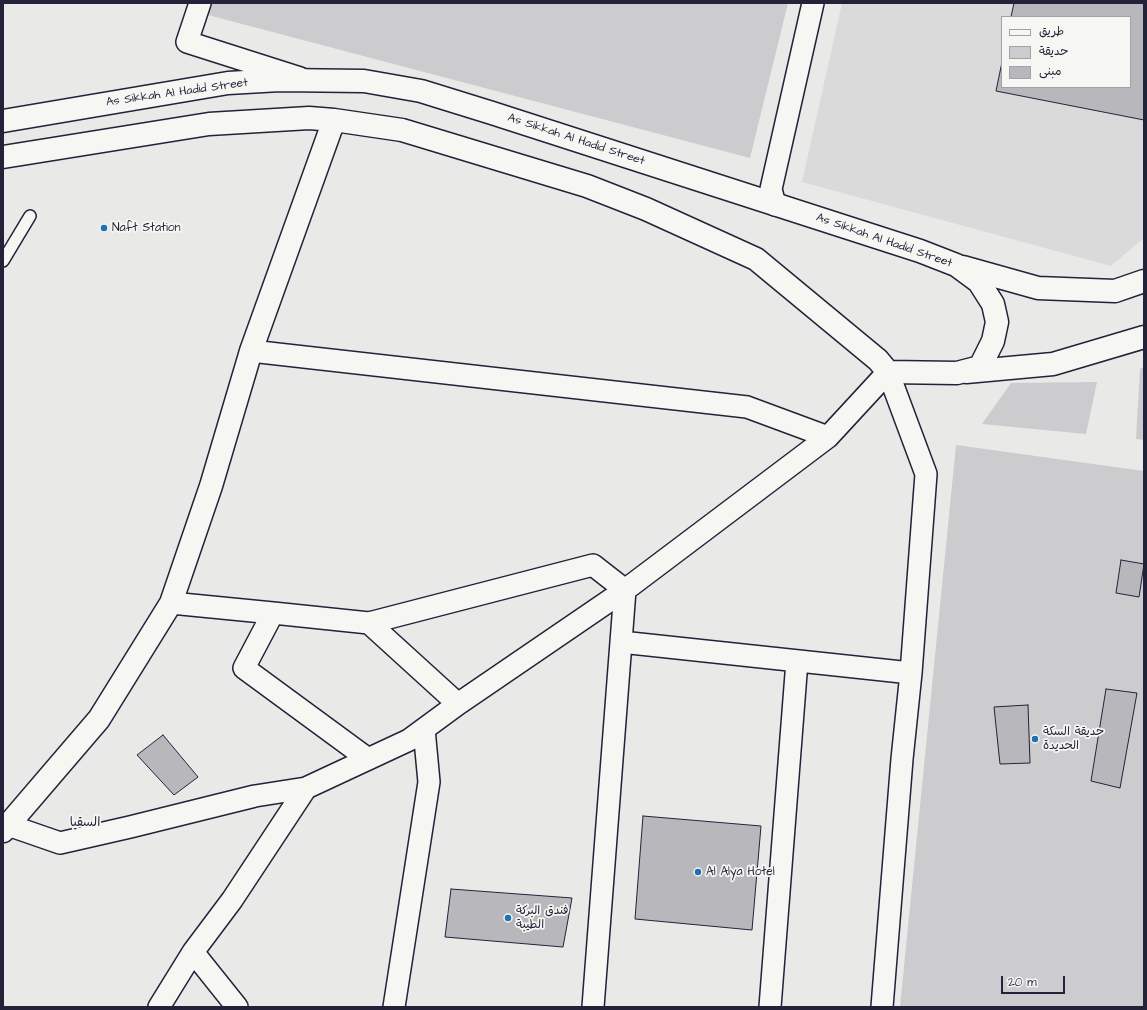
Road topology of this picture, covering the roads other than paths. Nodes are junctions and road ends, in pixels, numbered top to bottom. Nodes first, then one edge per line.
1 (200, 3) edge
2 (813, 3) edge
3 (306, 80) junction
4 (3, 120) edge
5 (334, 120) junction
6 (3, 157) edge
7 (775, 205) junction
8 (30, 216) dead end
9 (3, 261) edge
10 (956, 265) junction
11 (1144, 282) edge
12 (1144, 337) edge
13 (251, 351) junction
14 (888, 372) junction
15 (957, 373) junction
16 (828, 437) junction
17 (625, 590) junction
18 (171, 603) junction
19 (273, 613) junction
20 (369, 623) junction
21 (621, 642) junction
22 (797, 661) junction
23 (911, 673) junction
24 (458, 704) junction
25 (424, 729) junction
26 (368, 759) junction
27 (306, 788) junction
28 (4, 827) edge
29 (193, 952) junction
30 (159, 1007) edge
31 (237, 1007) edge
32 (394, 1007) edge
33 (593, 1007) edge
34 (770, 1007) edge
35 (882, 1007) edge

1 - 3 street
2 - 7 street
3 - 4 main road, As Sikkah Al Hadid Street
3 - 7 main road, As Sikkah Al Hadid Street
5 - 6 main road
5 - 13 main road
5 - 14 main road
7 - 10 main road, As Sikkah Al Hadid Street
8 - 9 lane
10 - 11 main road
10 - 15 main road, As Sikkah Al Hadid Street
12 - 15 main road
13 - 16 street
13 - 18 main road
14 - 15 main road, As Sikkah Al Hadid Street
14 - 16 street
14 - 23 street
16 - 17 street
17 - 20 street
17 - 21 street
17 - 24 street
18 - 19 street
18 - 28 main road
19 - 20 street
19 - 26 street
20 - 24 street
21 - 22 street
21 - 33 street
22 - 23 street
22 - 34 street
23 - 35 street
24 - 25 street
25 - 26 street
25 - 32 street
26 - 27 street
27 - 28 street
27 - 29 street
29 - 30 street
29 - 31 street

